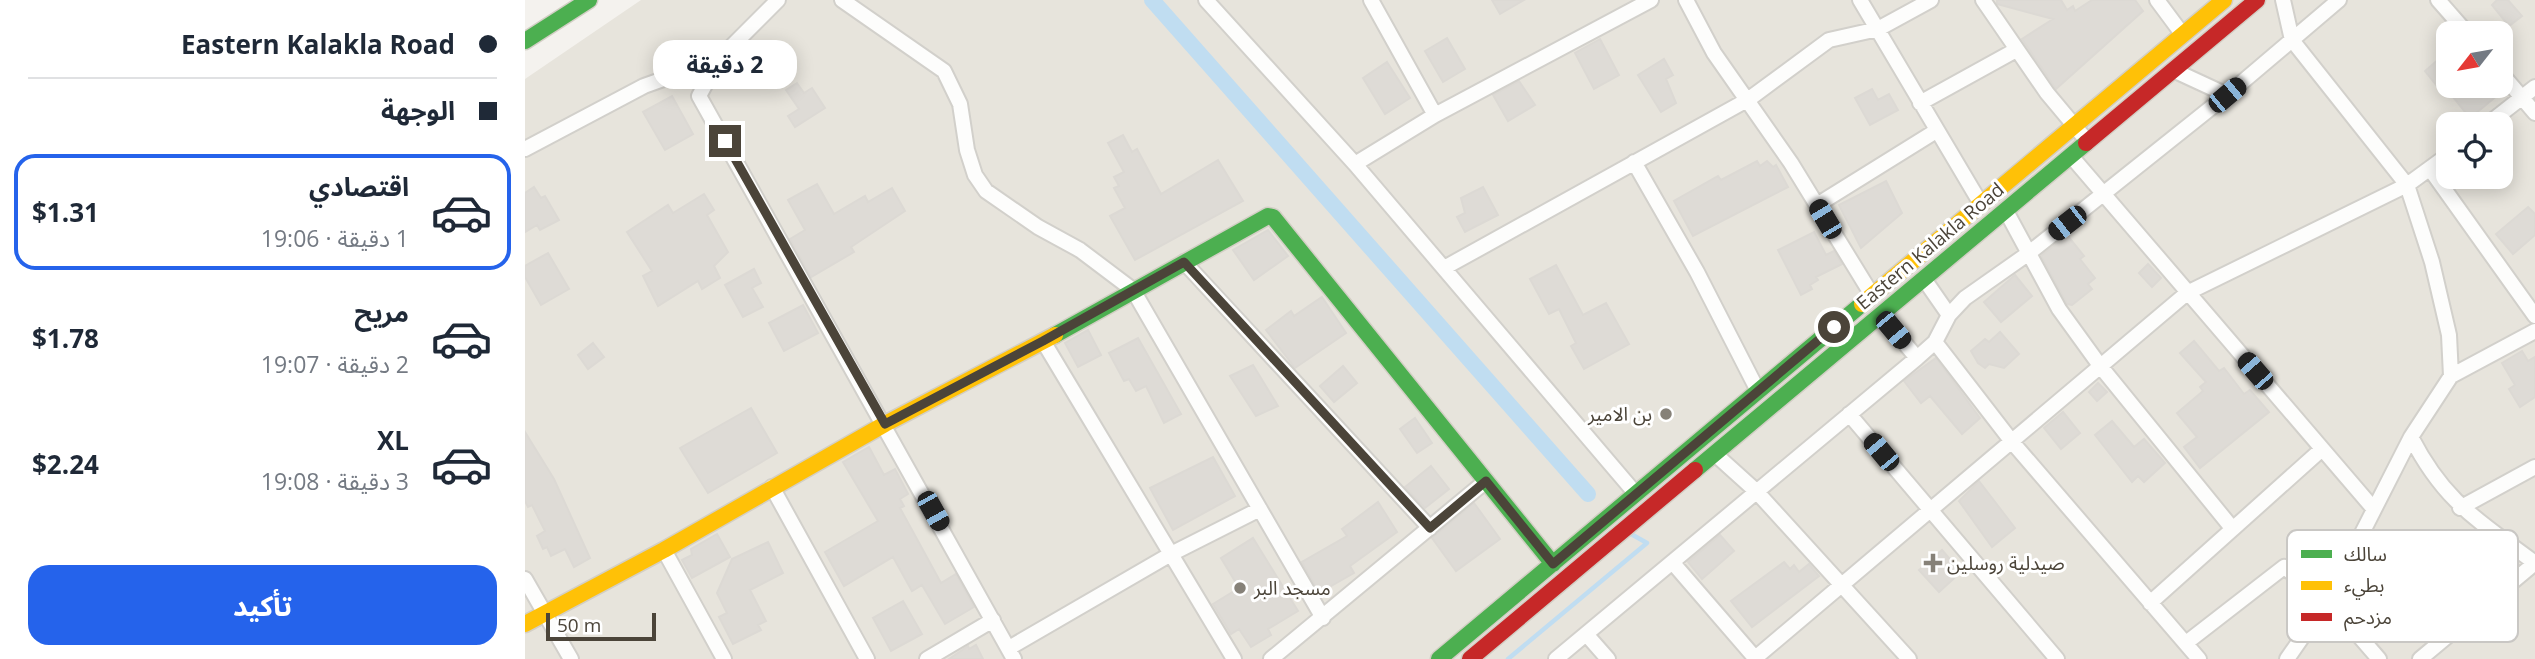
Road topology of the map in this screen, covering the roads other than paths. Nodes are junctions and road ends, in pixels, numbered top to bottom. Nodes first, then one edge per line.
1 (589, 0) edge
2 (778, 0) edge
3 (842, 0) edge
4 (1206, 0) edge
5 (1371, 0) edge
6 (1651, 0) edge
7 (1686, 0) edge
8 (1860, 0) edge
9 (1931, 0) edge
10 (1983, 0) edge
11 (2157, 0) edge
12 (2224, 0) edge
13 (2257, 0) edge
14 (2283, 0) edge
15 (2339, 0) edge
16 (2438, 0) edge
17 (2456, 21) edge
18 (1878, 29) junction
19 (2183, 35) junction
20 (2292, 40) junction
21 (525, 41) edge
22 (2016, 50) junction
23 (719, 59) junction
24 (2173, 71) junction
25 (2513, 87) edge
26 (2535, 87) edge
27 (2227, 95) junction
28 (2522, 98) junction
29 (1749, 99) junction
30 (1920, 103) junction
31 (2504, 112) edge
32 (2535, 113) edge
33 (1435, 115) junction
34 (2074, 125) junction
35 (1936, 131) junction
36 (2088, 142) junction
37 (525, 149) edge
38 (2071, 156) junction
39 (1634, 162) junction
40 (1355, 164) junction
41 (2436, 164) edge
42 (2430, 169) junction
43 (2407, 185) junction
44 (2104, 193) junction
45 (1981, 204) junction
46 (1817, 205) junction
47 (2006, 211) junction
48 (2029, 253) junction
49 (1184, 262) junction
50 (1444, 268) junction
51 (1924, 279) junction
52 (1133, 290) junction
53 (2187, 293) junction
54 (1873, 295) junction
55 (1881, 315) junction
56 (1949, 315) junction
57 (2535, 316) edge
58 (2535, 331) edge
59 (1043, 341) junction
60 (1935, 342) junction
61 (1917, 358) junction
62 (2101, 367) junction
63 (2451, 376) junction
64 (1758, 391) junction
65 (1849, 414) junction
66 (885, 424) junction
67 (2411, 437) junction
68 (2013, 443) junction
69 (2322, 449) junction
70 (1715, 454) junction
71 (2535, 467) edge
72 (1486, 481) junction
73 (772, 487) junction
74 (1756, 491) junction
75 (1636, 494) junction
76 (1929, 508) junction
77 (2373, 508) junction
78 (2460, 508) junction
79 (1260, 509) junction
80 (1430, 528) junction
81 (2232, 528) junction
82 (2362, 530) edge
83 (2490, 530) edge
84 (664, 550) junction
85 (2518, 551) edge
86 (1171, 554) junction
87 (1673, 563) junction
88 (2535, 563) edge
89 (1553, 564) junction
90 (2287, 569) edge
91 (2518, 577) edge
92 (525, 579) edge
93 (1842, 585) junction
94 (2150, 603) junction
95 (545, 614) junction
96 (1323, 618) junction
97 (993, 620) junction
98 (525, 624) edge
99 (1586, 634) junction
100 (2299, 642) edge
101 (2364, 642) edge
102 (2440, 642) edge
103 (2186, 643) junction
104 (1011, 654) edge
105 (1479, 656) edge
106 (1227, 657) edge
107 (571, 659) edge
108 (724, 659) edge
109 (867, 659) edge
110 (927, 659) edge
111 (1271, 659) edge
112 (1439, 659) edge
113 (1556, 659) edge
114 (1608, 659) edge
115 (1755, 659) edge
116 (1909, 659) edge
117 (2057, 659) edge
118 (2199, 659) edge
119 (2287, 659) edge
120 (2379, 659) edge
121 (2420, 659) edge

1 - 21 main road
2 - 23 street
3 - 52 street
4 - 40 street
5 - 33 street
6 - 33 street
7 - 29 street
8 - 18 street
9 - 18 street
10 - 22 street
11 - 19 street
12 - 19 main road, Eastern Kalakla Road
13 - 24 main road, Eastern Kalakla Road
14 - 20 street
15 - 20 street
16 - 17 street
18 - 29 street
18 - 30 street
19 - 34 main road, Eastern Kalakla Road
20 - 27 street
20 - 43 street
22 - 30 street
22 - 34 street
23 - 37 street
23 - 66 street
24 - 27 street
24 - 36 main road, Eastern Kalakla Road
25 - 28 street
26 - 28 street
27 - 44 street
28 - 31 street
28 - 32 street
29 - 39 street
29 - 46 street
30 - 35 street
33 - 40 street
34 - 36 street
34 - 45 main road, Eastern Kalakla Road
35 - 45 street
35 - 46 street
36 - 38 main road, Eastern Kalakla Road
38 - 44 street
38 - 47 main road, Eastern Kalakla Road
39 - 50 street
39 - 64 street
40 - 50 street
41 - 42 street
42 - 43 street
42 - 57 street
43 - 53 street
43 - 63 street
44 - 48 street
44 - 53 street
45 - 54 main road, Eastern Kalakla Road
46 - 54 street
47 - 48 street
47 - 51 main road, Eastern Kalakla Road
48 - 56 street
48 - 62 street
49 - 52 main road
49 - 72 main road
49 - 80 street
50 - 75 street
51 - 55 main road, Eastern Kalakla Road
51 - 56 street
52 - 59 main road
52 - 79 street
53 - 62 street
53 - 69 street
54 - 64 main road, Eastern Kalakla Road
55 - 61 street
55 - 70 main road, Eastern Kalakla Road
56 - 60 street
58 - 63 street
59 - 66 main road
59 - 86 street
60 - 61 street
60 - 68 street
61 - 65 street
62 - 68 street
62 - 81 street
63 - 67 street
64 - 75 main road, Eastern Kalakla Road
65 - 74 street
65 - 76 street
66 - 73 main road
66 - 97 street
67 - 77 street
67 - 78 street
68 - 76 street
68 - 94 street
69 - 77 street
69 - 81 street
70 - 74 street
70 - 105 main road, Eastern Kalakla Road
71 - 78 street
72 - 80 street
72 - 89 main road
73 - 84 main road
73 - 109 street
74 - 87 street
74 - 93 street
75 - 89 main road, Eastern Kalakla Road
76 - 93 street
76 - 117 street
77 - 82 street
78 - 83 street
79 - 86 street
79 - 96 street
80 - 96 street
81 - 94 street
84 - 95 main road
84 - 108 street
85 - 88 street
86 - 104 street
86 - 106 street
87 - 99 street
87 - 115 street
88 - 91 street
89 - 112 main road, Eastern Kalakla Road
90 - 103 street
92 - 95 street
93 - 115 street
93 - 116 street
94 - 103 street
95 - 98 main road
95 - 107 street
96 - 111 street
97 - 104 street
97 - 110 street
99 - 113 street
99 - 114 street
100 - 119 street
101 - 120 street
102 - 121 street
103 - 118 street

